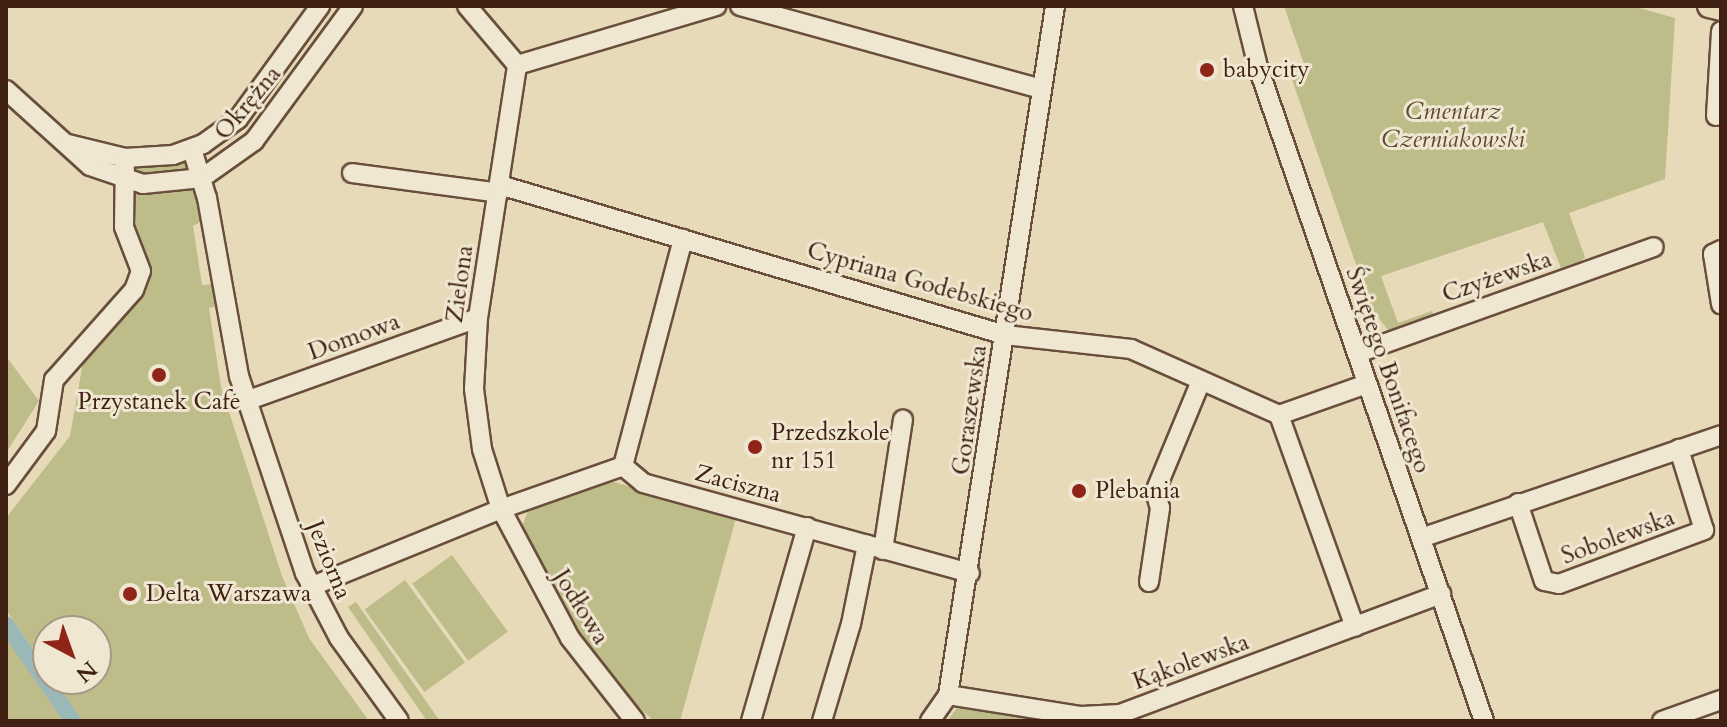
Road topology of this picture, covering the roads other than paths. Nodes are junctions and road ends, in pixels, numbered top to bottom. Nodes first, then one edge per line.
1 (320, 6) edge
2 (353, 6) edge
3 (467, 6) edge
4 (716, 6) edge
5 (740, 6) edge
6 (1055, 6) edge
7 (1233, 6) edge
8 (1243, 6) edge
9 (1709, 6) edge
10 (1721, 9) edge
11 (1721, 31) edge
12 (1246, 34) junction
13 (517, 65) junction
14 (1042, 89) junction
15 (6, 90) edge
16 (1716, 116) dead end
17 (65, 143) junction
18 (192, 149) junction
19 (125, 158) junction
20 (352, 173) dead end
21 (202, 178) junction
22 (126, 181) junction
23 (499, 189) junction
24 (683, 239) junction
25 (1654, 247) dead end
26 (1717, 252) edge
27 (1721, 304) edge
28 (478, 318) junction
29 (1005, 335) junction
30 (1358, 353) junction
31 (1201, 381) junction
32 (1367, 384) junction
33 (246, 401) junction
34 (1279, 415) junction
35 (903, 420) dead end
36 (1721, 435) edge
37 (1679, 449) junction
38 (623, 466) junction
39 (6, 485) edge
40 (1518, 503) junction
41 (501, 509) junction
42 (807, 527) junction
43 (1421, 538) junction
44 (875, 548) junction
45 (970, 573) junction
46 (1149, 582) dead end
47 (310, 587) junction
48 (1441, 594) junction
49 (1355, 627) junction
50 (948, 695) junction
51 (1721, 700) edge
52 (1081, 719) edge
53 (399, 721) edge
54 (635, 721) edge
55 (751, 721) edge
56 (822, 721) edge
57 (930, 721) edge
58 (1484, 721) edge
59 (1662, 721) edge

1 - 18 street, Okrężna
2 - 21 street, Okrężna
3 - 13 street
4 - 13 street
5 - 14 street
6 - 14 street, Goraszewska
7 - 12 street, Świętego Bonifacego
8 - 12 street, Świętego Bonifacego
9 - 10 main road
11 - 16 street
12 - 30 street, Świętego Bonifacego
13 - 23 street, Zielona
14 - 29 street, Goraszewska
15 - 17 street, Okrężna
17 - 19 street, Okrężna
17 - 22 street, Okrężna
18 - 19 street, Okrężna
18 - 21 street, Jeziorna
19 - 22 street
20 - 23 street, Cypriana Godebskiego
21 - 22 street, Okrężna
21 - 33 street, Jeziorna
22 - 39 street
23 - 24 street, Cypriana Godebskiego
23 - 28 street, Zielona
24 - 29 street, Cypriana Godebskiego
24 - 38 street
25 - 30 street, Czyżewska
26 - 27 street
28 - 33 street, Domowa
28 - 41 street, Zielona
29 - 31 street, Cypriana Godebskiego
29 - 45 street, Goraszewska
30 - 32 street, Świętego Bonifacego
31 - 34 street, Cypriana Godebskiego
31 - 46 street
32 - 34 street
32 - 43 street, Świętego Bonifacego
33 - 47 street, Jeziorna
34 - 49 street
35 - 44 street
36 - 37 street
37 - 40 street
37 - 40 street, Sobolewska
38 - 41 street
38 - 42 street, Zaciszna
40 - 43 street
41 - 47 street
41 - 54 street, Jodłowa
42 - 44 street, Zaciszna
42 - 55 street
43 - 48 street, Świętego Bonifacego
44 - 45 street, Zaciszna
44 - 56 street
45 - 50 street, Goraszewska
47 - 53 street, Jeziorna
48 - 49 street, Kąkolewska
48 - 58 street, Świętego Bonifacego
49 - 52 street, Kąkolewska
50 - 52 street, Kąkolewska
50 - 57 street, Goraszewska
51 - 59 street

